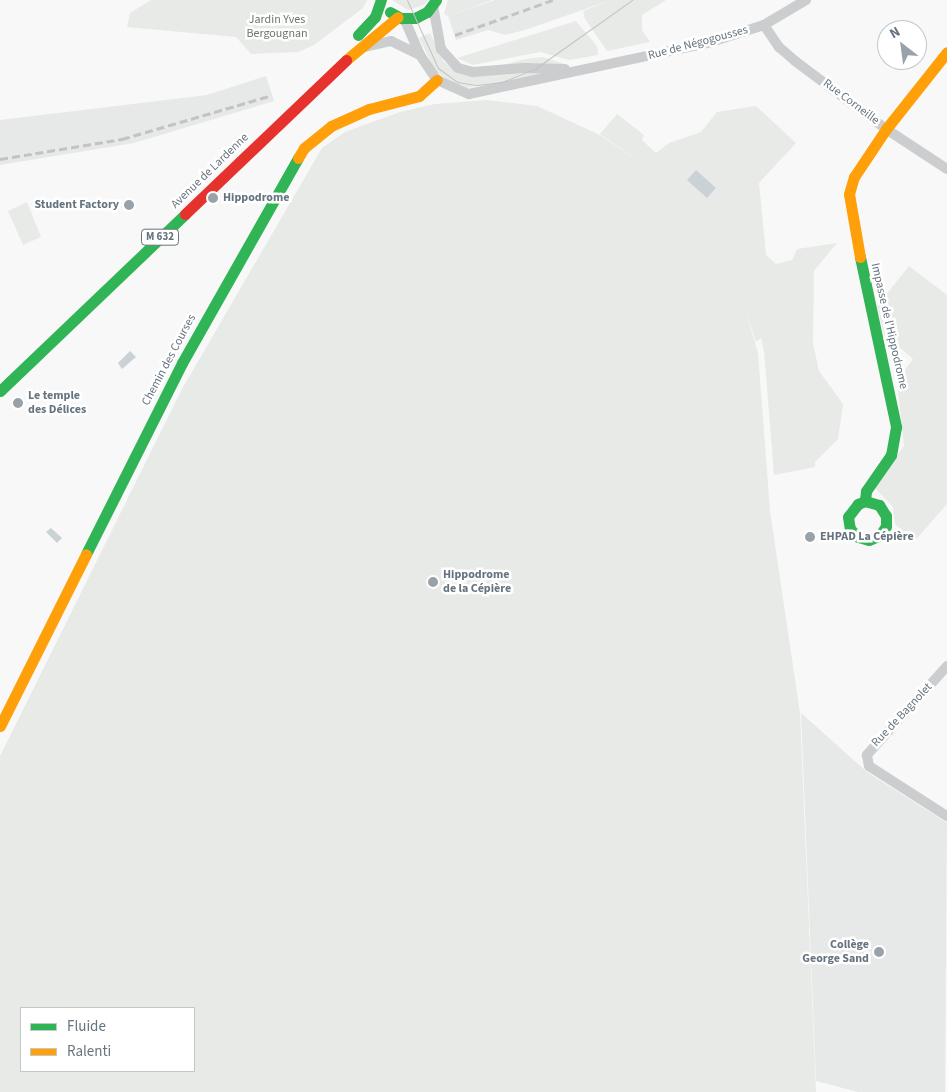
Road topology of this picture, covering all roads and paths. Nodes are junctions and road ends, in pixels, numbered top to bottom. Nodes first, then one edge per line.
1 (382, 0) edge
2 (806, 0) edge
3 (435, 3) edge
4 (401, 17) junction
5 (764, 25) junction
6 (356, 50) junction
7 (947, 52) edge
8 (420, 55) junction
9 (583, 69) junction
10 (437, 80) junction
11 (886, 129) junction
12 (947, 169) edge
13 (0, 380) edge
14 (0, 391) edge
15 (865, 501) dead end
16 (947, 666) edge
17 (0, 726) edge
18 (947, 816) edge

1 - 4 street
1 - 13 street, Avenue de Lardenne / M 632
2 - 5 street, Rue de Négogousses
3 - 4 street
3 - 9 street, Rue de Négogousses
4 - 6 street, Avenue de Lardenne / M 632
4 - 8 street
5 - 9 street, Rue de Négogousses
5 - 11 street, Rue Corneille
6 - 8 street
6 - 14 street, Avenue de Lardenne / M 632
7 - 11 street, Impasse de l'Hippodrome
8 - 10 street
9 - 10 street, Rue de Négogousses
10 - 17 street, Chemin des Courses
11 - 12 street, Rue Corneille
11 - 15 street, Impasse de l'Hippodrome
16 - 18 street, Rue de Bagnolet

